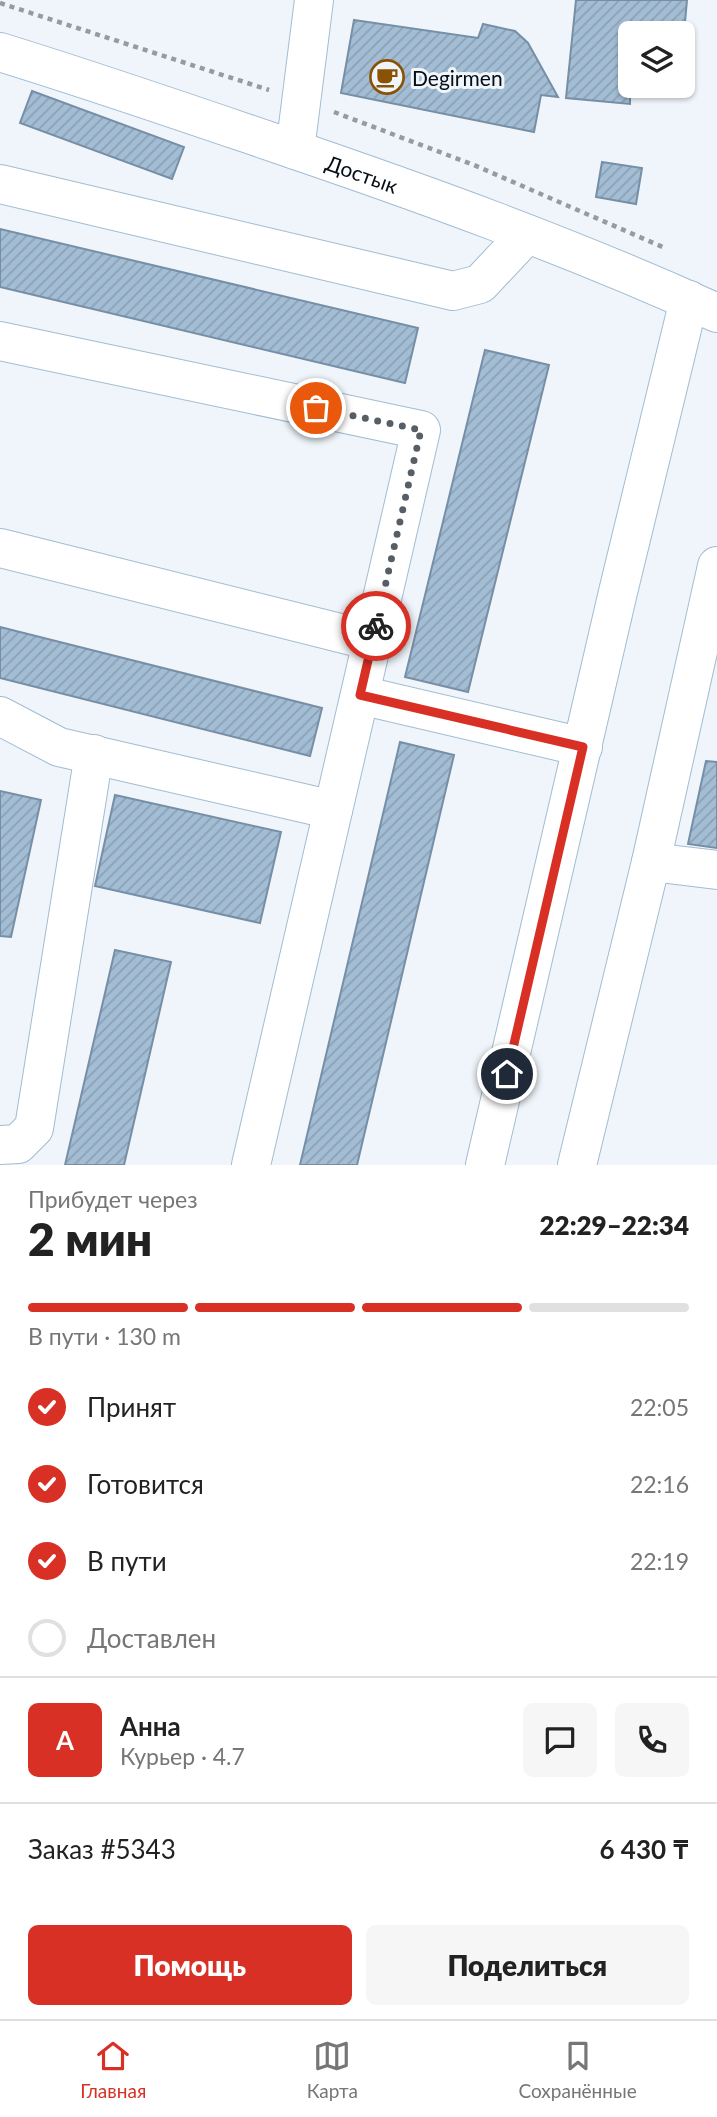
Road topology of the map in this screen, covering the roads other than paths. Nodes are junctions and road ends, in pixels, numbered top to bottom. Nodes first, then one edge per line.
1 (314, 0) edge
2 (0, 52) edge
3 (295, 150) junction
4 (0, 184) edge
5 (527, 234) junction
6 (703, 307) edge
7 (0, 341) edge
8 (0, 548) edge
9 (715, 582) edge
10 (372, 640) junction
11 (360, 695) junction
12 (0, 716) edge
13 (583, 747) junction
14 (94, 754) junction
15 (333, 810) junction
16 (650, 862) junction
17 (717, 870) edge
18 (14, 1151) edge
19 (251, 1165) edge
20 (485, 1165) edge
21 (577, 1165) edge

1 - 3 lane
2 - 3 lane, Достык
3 - 5 lane, Достык
4 - 5 lane
5 - 6 lane, Достык
6 - 13 lane
7 - 10 lane
8 - 10 lane
9 - 16 lane
10 - 11 lane
11 - 13 lane
11 - 15 lane
12 - 14 lane
13 - 20 lane
14 - 15 lane
14 - 18 lane
15 - 19 lane
16 - 17 lane
16 - 21 lane

